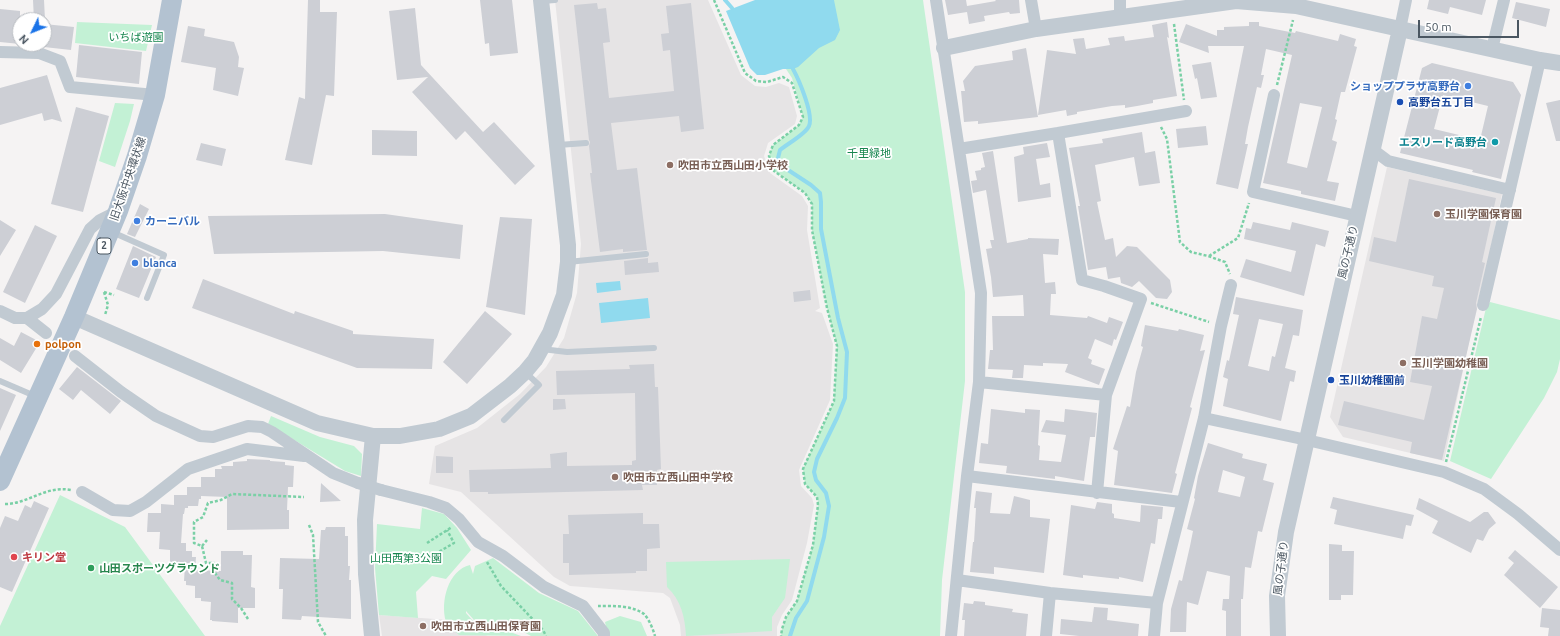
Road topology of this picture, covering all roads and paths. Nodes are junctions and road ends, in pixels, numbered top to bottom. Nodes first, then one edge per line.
1 (172, 0) edge
2 (546, 0) edge
3 (714, 0) edge
4 (936, 0) edge
5 (1031, 0) edge
6 (1120, 0) edge
7 (1406, 0) edge
8 (1504, 0) edge
9 (1296, 6) junction
10 (1172, 10) junction
11 (1120, 18) junction
12 (1036, 29) junction
13 (1400, 29) junction
14 (944, 48) junction
15 (1492, 49) junction
16 (0, 52) edge
17 (1540, 60) junction
18 (1560, 63) edge
19 (155, 95) junction
20 (1274, 95) joint
21 (1186, 111) joint
22 (1155, 116) junction
23 (1058, 133) junction
24 (586, 143) dead end
25 (558, 145) junction
26 (959, 148) junction
27 (1372, 149) junction
28 (1510, 190) junction
29 (1253, 192) junction
30 (118, 211) junction
31 (1356, 216) junction
32 (110, 231) junction
33 (646, 254) dead end
34 (1208, 256) junction
35 (568, 262) junction
36 (1231, 285) joint
37 (100, 290) dead end
38 (104, 292) junction
39 (114, 295) dead end
40 (147, 298) dead end
41 (1141, 299) junction
42 (1484, 305) joint
43 (0, 312) edge
44 (74, 317) junction
45 (27, 318) junction
46 (104, 320) dead end
47 (1221, 326) junction
48 (46, 332) dead end
49 (654, 348) dead end
50 (542, 349) junction
51 (75, 356) dead end
52 (524, 372) junction
53 (0, 381) edge
54 (979, 382) junction
55 (1106, 395) junction
56 (38, 397) junction
57 (1204, 418) junction
58 (504, 420) dead end
59 (373, 436) junction
60 (1307, 440) junction
61 (307, 456) junction
62 (1444, 472) junction
63 (967, 476) junction
64 (0, 481) edge
65 (82, 492) joint
66 (1097, 493) junction
67 (304, 498) dead end
68 (1181, 502) junction
69 (5, 504) dead end
70 (457, 524) dead end
71 (309, 525) dead end
72 (447, 530) junction
73 (207, 540) dead end
74 (478, 542) junction
75 (427, 543) dead end
76 (202, 546) junction
77 (1560, 550) edge
78 (435, 554) dead end
79 (957, 580) junction
80 (1050, 593) junction
81 (1156, 603) junction
82 (583, 606) junction
83 (248, 619) dead end
84 (326, 636) edge
85 (372, 636) edge
86 (546, 636) edge
87 (604, 636) edge
88 (656, 636) edge
89 (781, 636) edge
90 (951, 636) edge
91 (1046, 636) edge
92 (1154, 636) edge
93 (1278, 636) edge

1 - 19 main road, 旧大阪中央環状線 / 2
2 - 25 street
3 - 89 path
4 - 14 street
5 - 12 street
6 - 11 street
7 - 13 street
8 - 15 street
9 - 10 street
9 - 13 street
9 - 20 path
10 - 11 street
10 - 21 path
11 - 12 street
12 - 14 street
13 - 15 street
13 - 27 street, 風の子通り
14 - 26 street
15 - 17 street
16 - 19 street
17 - 18 street
17 - 28 street
19 - 30 main road, 旧大阪中央環状線 / 2
20 - 29 street
21 - 22 street
22 - 23 street
22 - 34 path
23 - 26 street
23 - 41 street
24 - 25 lane
25 - 35 street
26 - 54 street
27 - 28 street
27 - 31 street, 風の子通り
28 - 42 street
29 - 31 street
29 - 34 path
30 - 32 main road, 旧大阪中央環状線 / 2
30 - 45 street
31 - 60 street, 風の子通り
32 - 40 lane
32 - 44 main road, 旧大阪中央環状線 / 2
33 - 35 lane
34 - 36 path
35 - 50 street
36 - 47 street
37 - 38 path
38 - 39 path
38 - 46 path
41 - 47 path
41 - 55 street
42 - 62 path
43 - 45 street
44 - 56 main road, 旧大阪中央環状線 / 2
44 - 59 street
45 - 48 street
47 - 57 street
49 - 50 lane
50 - 52 street
51 - 61 street
52 - 58 lane
52 - 59 street
53 - 56 lane
54 - 55 street
54 - 63 street
55 - 66 street
56 - 64 main road, 旧大阪中央環状線 / 2
57 - 60 street
57 - 68 street
59 - 85 street
60 - 62 street
60 - 93 street, 風の子通り
61 - 65 street
61 - 74 street, bridge
62 - 77 street
63 - 66 street
63 - 79 street
65 - 69 path
66 - 68 street
67 - 76 path
68 - 81 street
70 - 72 path
71 - 84 path
72 - 75 path
72 - 78 path
73 - 76 path
74 - 82 street
74 - 86 path
76 - 83 path
79 - 80 street
79 - 90 street
80 - 81 street
80 - 91 street
81 - 92 street
82 - 87 street
82 - 88 path

